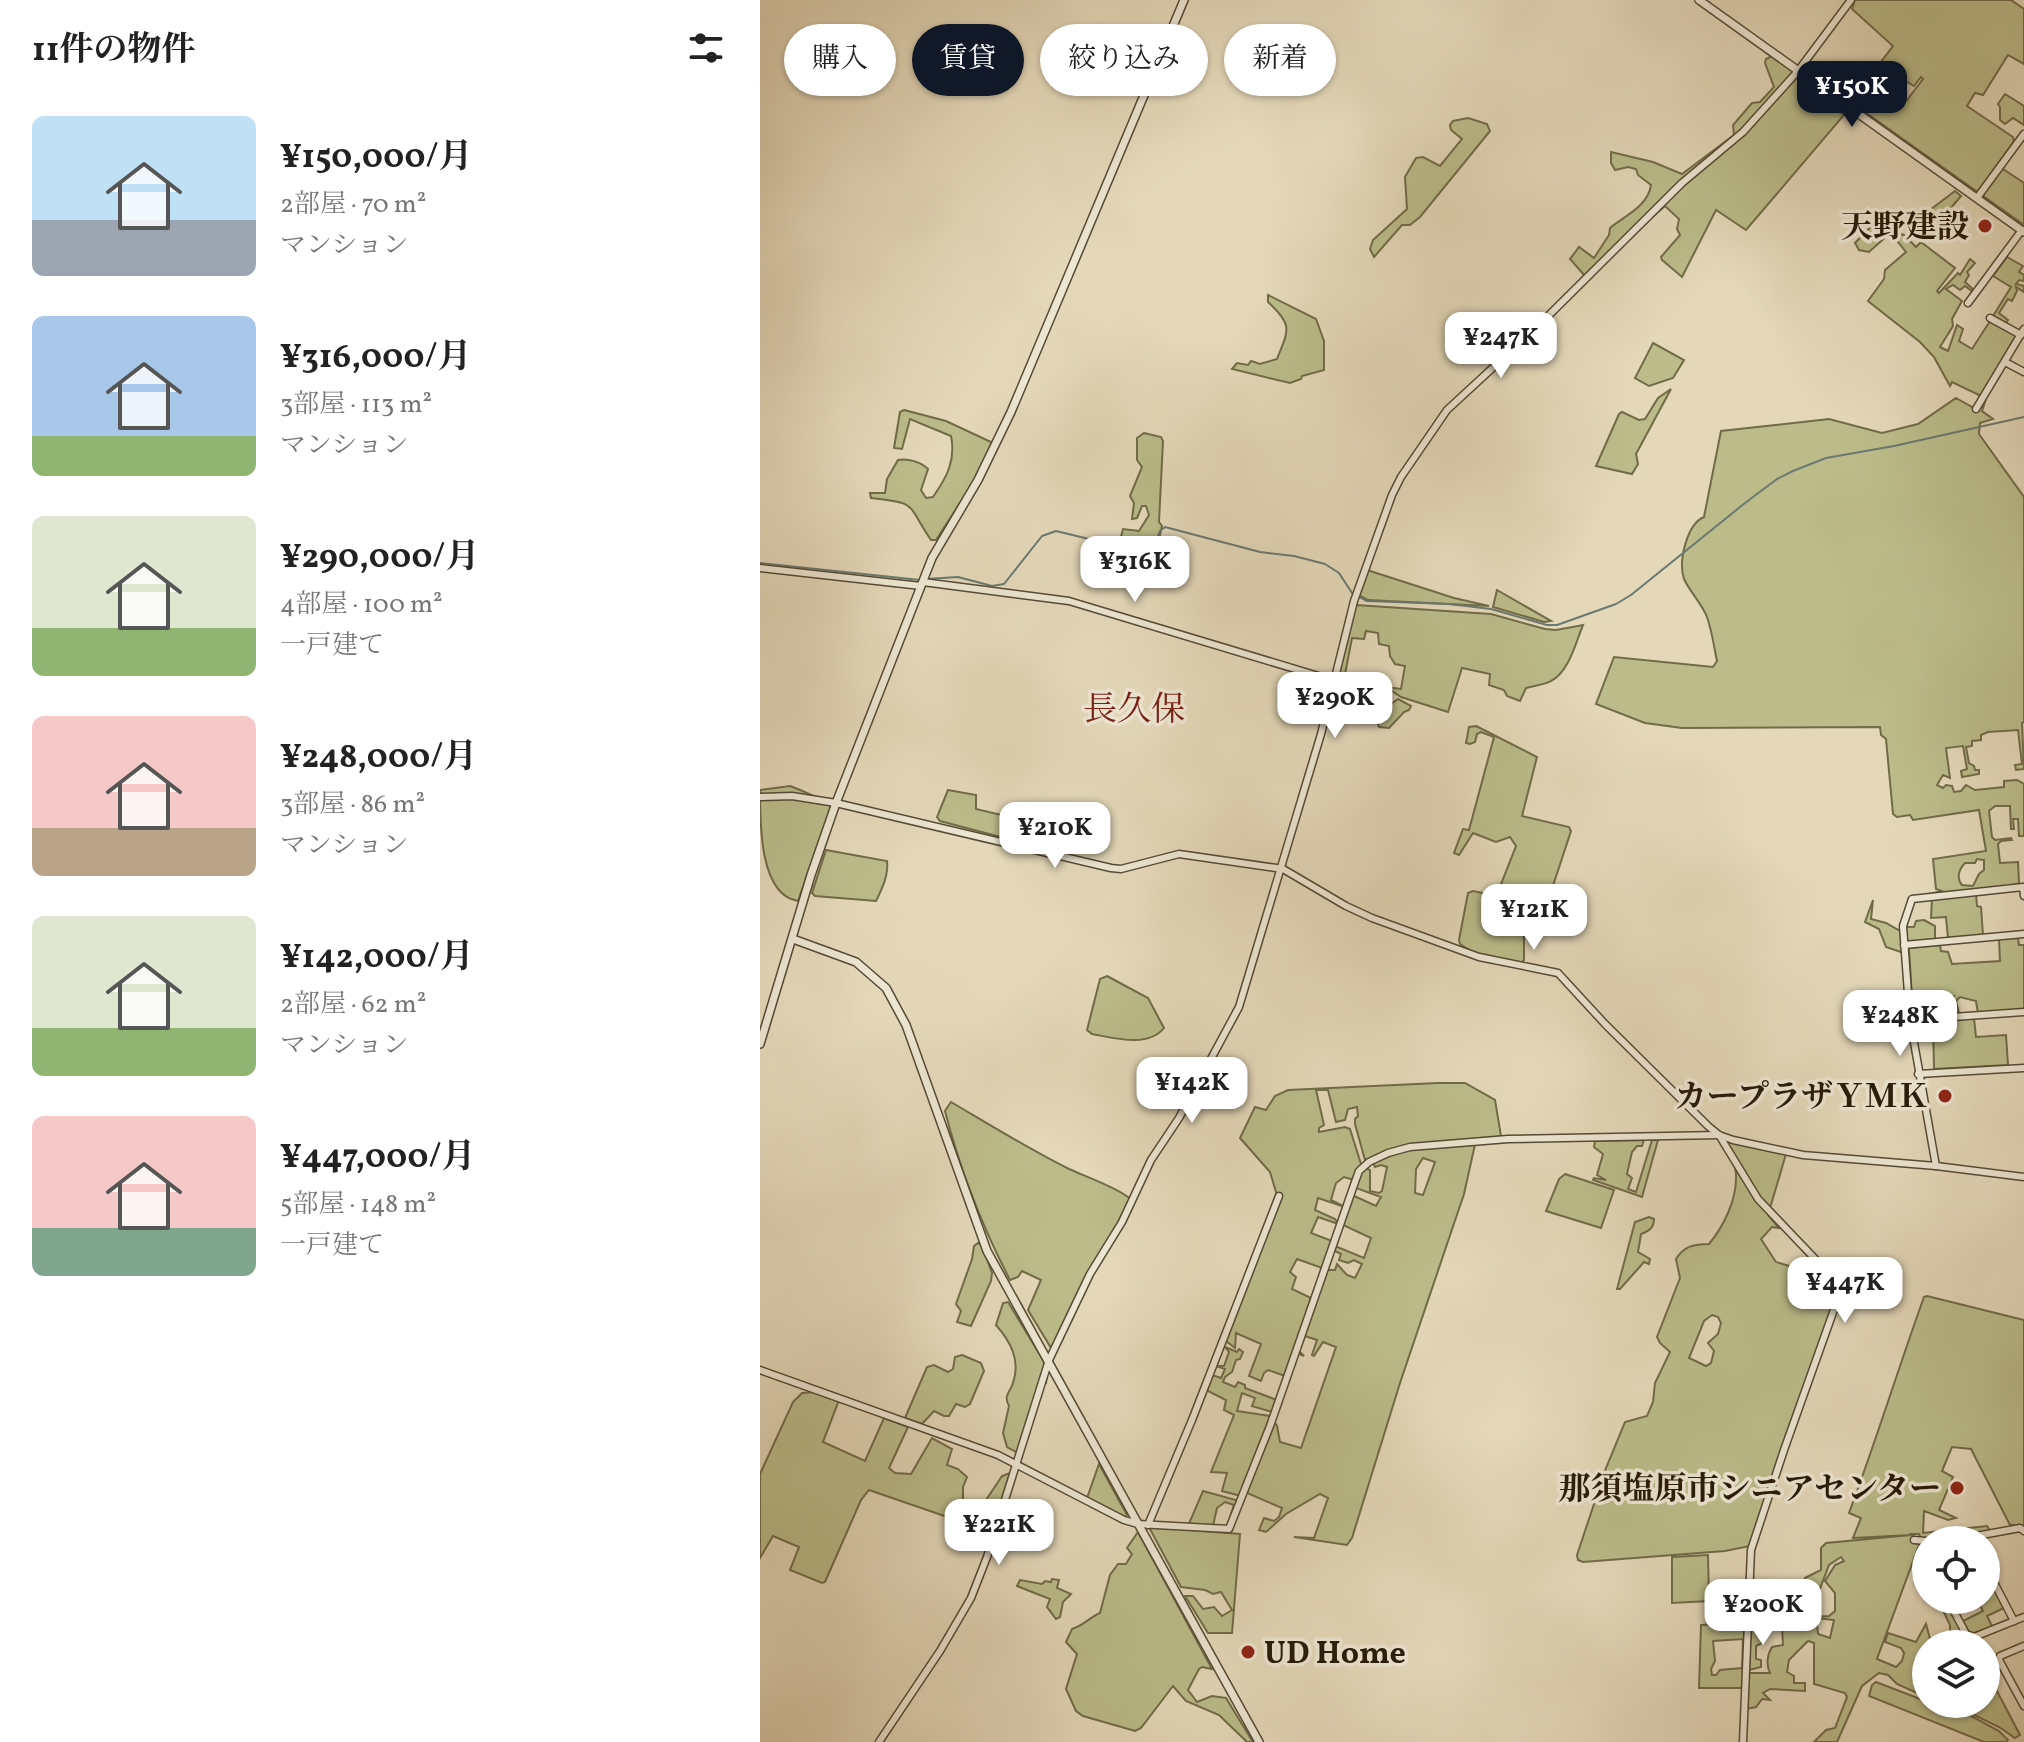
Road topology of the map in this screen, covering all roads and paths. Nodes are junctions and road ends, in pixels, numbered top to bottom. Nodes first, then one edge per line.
1 (1184, 0) edge
2 (1699, 0) edge
3 (1851, 0) edge
4 (1798, 71) junction
5 (2024, 134) edge
6 (1977, 198) junction
7 (2023, 231) edge
8 (1968, 303) dead end
9 (1990, 318) dead end
10 (2022, 332) edge
11 (2005, 362) junction
12 (2024, 372) edge
13 (1976, 409) dead end
14 (760, 568) edge
15 (922, 584) junction
16 (1335, 681) junction
17 (760, 797) edge
18 (836, 803) junction
19 (1283, 869) junction
20 (2024, 896) edge
21 (2024, 934) edge
22 (793, 939) junction
23 (1904, 945) junction
24 (2024, 1012) edge
25 (1910, 1020) junction
26 (760, 1044) edge
27 (2024, 1068) edge
28 (1918, 1074) junction
29 (1719, 1135) junction
30 (1936, 1166) junction
31 (2024, 1177) edge
32 (1279, 1196) dead end
33 (1049, 1360) junction
34 (760, 1370) edge
35 (1017, 1463) junction
36 (1138, 1524) junction
37 (1148, 1525) junction
38 (2024, 1531) edge
39 (2000, 1533) edge
40 (2000, 1594) edge
41 (1955, 1614) edge
42 (2024, 1617) edge
43 (2014, 1621) junction
44 (2024, 1646) edge
45 (2024, 1706) edge
46 (879, 1742) edge
47 (1259, 1742) edge
48 (1743, 1742) edge

1 - 15 street
2 - 4 street
3 - 4 street
4 - 6 street
4 - 16 street
5 - 6 street
6 - 7 street
7 - 8 street
9 - 10 street
10 - 11 street
11 - 12 street
11 - 13 street
14 - 15 street
15 - 16 street
15 - 18 street
16 - 19 street
17 - 18 street
18 - 19 street
18 - 22 street
19 - 29 street
19 - 33 street
20 - 23 street
21 - 23 street
22 - 26 street
22 - 33 street
23 - 25 street
24 - 25 street
25 - 28 street
27 - 28 street
28 - 30 street
29 - 30 street
29 - 37 street
29 - 48 street
30 - 31 street
32 - 37 street
33 - 35 street
33 - 36 street
34 - 35 street
35 - 36 street
35 - 46 street
36 - 37 street
36 - 47 street
38 - 39 street
40 - 43 street
41 - 43 street
42 - 43 street
44 - 45 street

